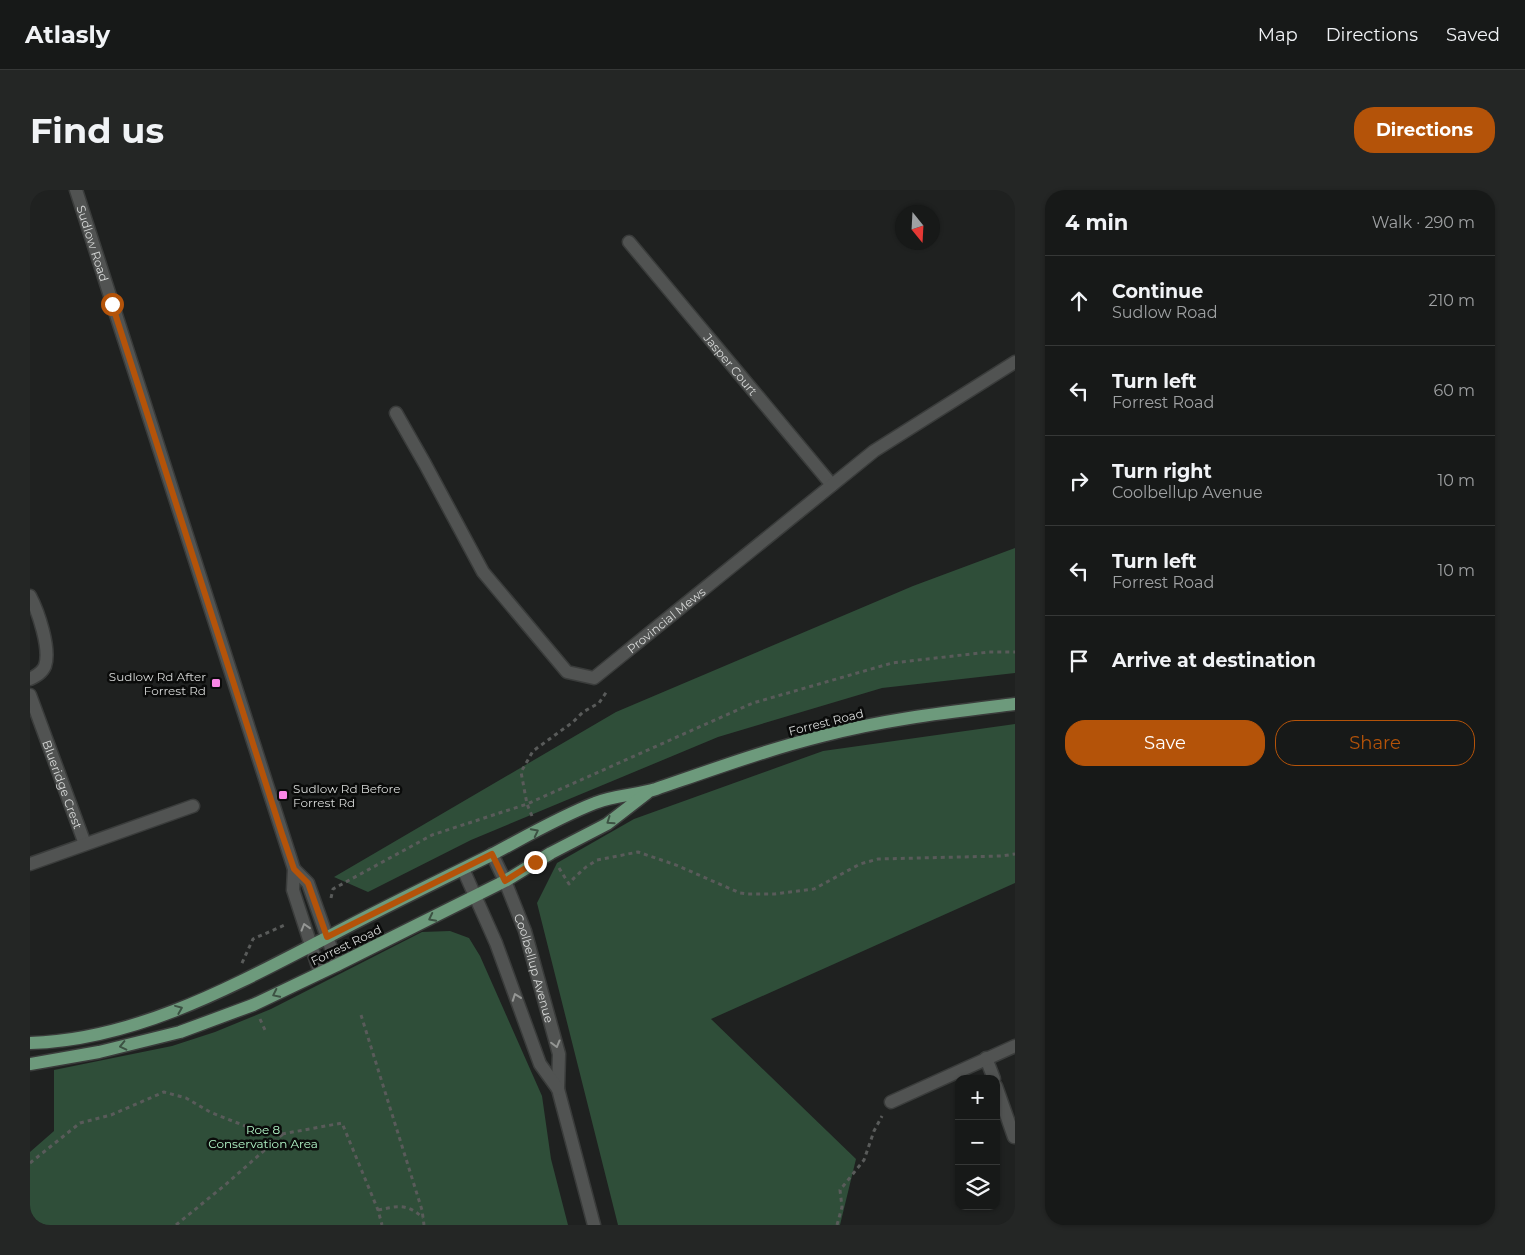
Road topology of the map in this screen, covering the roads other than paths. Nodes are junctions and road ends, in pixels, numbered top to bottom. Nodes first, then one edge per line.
1 (76, 190) edge
2 (629, 242) dead end
3 (1015, 362) edge
4 (396, 413) dead end
5 (832, 485) junction
6 (30, 596) edge
7 (30, 679) edge
8 (30, 695) edge
9 (1015, 704) edge
10 (648, 791) junction
11 (192, 806) dead end
12 (85, 844) junction
13 (492, 854) junction
14 (30, 864) edge
15 (463, 868) junction
16 (294, 869) junction
17 (505, 881) junction
18 (475, 896) junction
19 (327, 937) junction
20 (310, 946) junction
21 (337, 966) junction
22 (320, 973) junction
23 (30, 1043) edge
24 (1015, 1046) edge
25 (986, 1058) junction
26 (30, 1064) edge
27 (992, 1075) edge
28 (558, 1089) junction
29 (1000, 1097) edge
30 (890, 1102) road end
31 (1014, 1137) edge
32 (594, 1225) edge

1 - 16 street, Sudlow Road
2 - 5 street, Jasper Court
3 - 5 street, Provincial Mews
4 - 5 street, Provincial Mews
6 - 7 street
8 - 12 street, Blueridge Crest
9 - 10 main road, Forrest Road
13 -> 10 main road, Forrest Road
10 -> 17 main road, Forrest Road
11 - 12 street, Blueridge Crest
12 - 14 street, Blueridge Crest
13 - 15 main road, Forrest Road
13 - 17 street, Coolbellup Avenue
15 - 18 street, Coolbellup Avenue
15 - 19 main road, Forrest Road
16 - 19 street, Sudlow Road
20 -> 16 street, Sudlow Road
17 - 18 main road, Forrest Road
17 -> 28 street, Coolbellup Avenue
18 -> 21 main road, Forrest Road
28 -> 18 street, Coolbellup Avenue
19 - 20 main road, Forrest Road
19 - 21 street, Sudlow Road
20 - 22 street, Sudlow Road
23 -> 20 main road, Forrest Road
21 - 22 main road, Forrest Road
22 -> 26 main road, Forrest Road
24 - 25 street
25 - 27 street
25 - 30 street
28 - 32 street, Coolbellup Avenue
29 - 31 street

